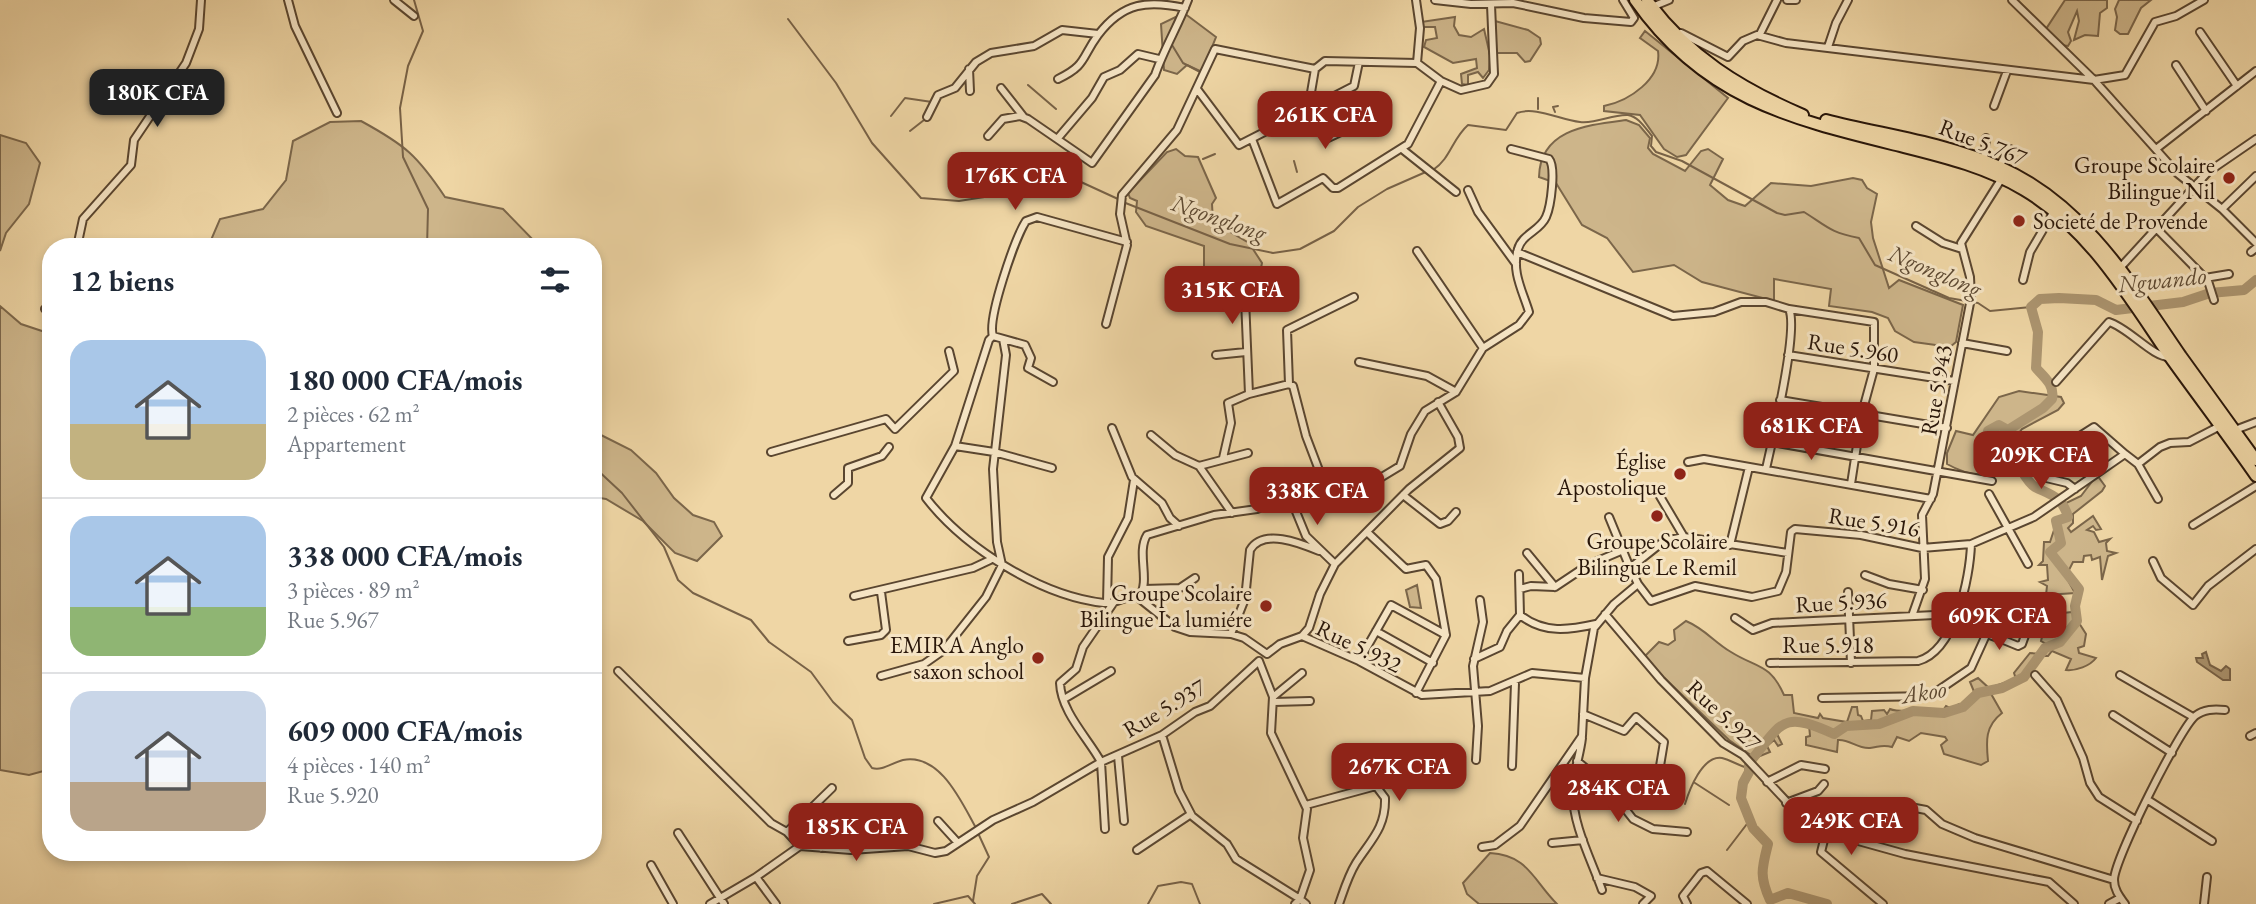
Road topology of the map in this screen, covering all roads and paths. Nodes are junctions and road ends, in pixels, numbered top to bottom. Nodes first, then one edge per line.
1 (201, 0) edge
2 (288, 0) edge
3 (394, 0) edge
4 (1188, 0) edge
5 (1416, 0) edge
6 (1435, 0) edge
7 (1441, 0) edge
8 (1623, 0) edge
9 (1635, 0) edge
10 (1669, 0) edge
11 (1777, 0) edge
12 (1787, 0) edge
13 (1796, 0) edge
14 (1848, 0) edge
15 (2012, 0) edge
16 (2204, 0) edge
17 (1652, 4) edge
18 (1491, 5) junction
19 (1185, 8) junction
20 (414, 16) dead end
21 (2200, 32) dead end
22 (1098, 34) junction
23 (1760, 34) junction
24 (1828, 47) junction
25 (1159, 59) junction
26 (1359, 62) junction
27 (1418, 63) junction
28 (2176, 65) dead end
29 (969, 69) junction
30 (1315, 69) junction
31 (2007, 71) junction
32 (2256, 71) edge
33 (1058, 79) dead end
34 (2094, 80) junction
35 (1441, 81) junction
36 (2237, 86) junction
37 (1000, 88) dead end
38 (1197, 89) junction
39 (970, 91) dead end
40 (1994, 106) dead end
41 (1307, 110) junction
42 (2206, 111) junction
43 (337, 113) dead end
44 (927, 117) dead end
45 (1024, 117) junction
46 (1358, 124) dead end
47 (988, 136) dead end
48 (1058, 138) junction
49 (1986, 138) dead end
50 (1252, 139) junction
51 (2256, 139) edge
52 (1402, 149) junction
53 (1511, 149) dead end
54 (2010, 149) dead end
55 (2156, 149) junction
56 (1984, 160) junction
57 (1999, 166) junction
58 (2256, 176) edge
59 (2003, 178) junction
60 (2194, 187) junction
61 (1468, 190) dead end
62 (1456, 192) dead end
63 (2222, 209) junction
64 (2053, 211) junction
65 (1916, 226) dead end
66 (2158, 230) junction
67 (80, 238) edge
68 (1127, 242) junction
69 (2254, 248) edge
70 (1962, 249) junction
71 (1417, 251) dead end
72 (1517, 252) junction
73 (1516, 264) junction
74 (2116, 271) junction
75 (2228, 274) dead end
76 (2205, 278) junction
77 (2023, 281) dead end
78 (1354, 298) dead end
79 (1245, 299) dead end
80 (2214, 300) dead end
81 (1791, 313) junction
82 (2153, 323) junction
83 (1107, 324) dead end
84 (992, 333) junction
85 (1003, 339) junction
86 (1962, 343) junction
87 (1483, 348) junction
88 (949, 351) dead end
89 (2007, 351) dead end
90 (1246, 352) junction
91 (1216, 355) dead end
92 (1788, 355) junction
93 (2171, 357) junction
94 (1359, 362) dead end
95 (1874, 369) junction
96 (1053, 382) dead end
97 (1954, 382) junction
98 (2056, 382) dead end
99 (1289, 384) junction
100 (1456, 392) junction
101 (1249, 394) junction
102 (1780, 400) junction
103 (1438, 402) junction
104 (1862, 413) junction
105 (2256, 422) edge
106 (2220, 426) junction
107 (1112, 428) dead end
108 (1947, 428) junction
109 (2235, 430) junction
110 (1151, 435) dead end
111 (1772, 442) junction
112 (955, 446) junction
113 (889, 447) dead end
114 (771, 452) dead end
115 (994, 452) junction
116 (1248, 453) dead end
117 (2125, 454) junction
118 (1855, 456) junction
119 (1223, 458) junction
120 (2256, 460) edge
121 (1688, 462) dead end
122 (2138, 464) junction
123 (1199, 466) junction
124 (1749, 467) junction
125 (1052, 468) dead end
126 (1766, 469) junction
127 (1938, 472) junction
128 (2256, 476) edge
129 (1134, 480) junction
130 (1992, 481) dead end
131 (1851, 484) junction
132 (1325, 485) junction
133 (2256, 486) edge
134 (1655, 488) dead end
135 (2075, 489) junction
136 (1989, 494) dead end
137 (834, 495) dead end
138 (1404, 495) junction
139 (1290, 497) junction
140 (1931, 499) junction
141 (2158, 499) dead end
142 (1456, 512) dead end
143 (1232, 513) junction
144 (1609, 517) dead end
145 (2193, 525) dead end
146 (1179, 526) junction
147 (2007, 530) junction
148 (1367, 532) junction
149 (1684, 537) junction
150 (1971, 544) junction
151 (1730, 545) junction
152 (1923, 548) junction
153 (2256, 549) edge
154 (1319, 551) junction
155 (1621, 551) junction
156 (1787, 553) junction
157 (1527, 554) dead end
158 (990, 560) junction
159 (2153, 561) dead end
160 (1335, 564) junction
161 (2028, 564) dead end
162 (1002, 565) junction
163 (1630, 568) junction
164 (1518, 574) dead end
165 (1865, 575) dead end
166 (1195, 578) dead end
167 (1638, 584) junction
168 (1555, 587) junction
169 (1144, 589) junction
170 (1520, 589) junction
171 (1923, 590) junction
172 (881, 592) junction
173 (1848, 592) dead end
174 (854, 596) dead end
175 (1139, 597) junction
176 (1480, 600) dead end
177 (1111, 602) junction
178 (2008, 607) dead end
179 (1605, 614) junction
180 (1955, 614) junction
181 (1520, 615) junction
182 (1912, 616) junction
183 (1735, 618) dead end
184 (1851, 619) junction
185 (1952, 622) junction
186 (1596, 624) junction
187 (2027, 630) dead end
188 (1376, 631) junction
189 (1231, 634) junction
190 (1446, 635) junction
191 (1986, 635) junction
192 (1302, 636) junction
193 (2001, 639) junction
194 (848, 640) dead end
195 (1474, 659) junction
196 (1359, 661) junction
197 (1433, 663) junction
198 (1770, 663) dead end
199 (1851, 663) junction
200 (618, 671) dead end
201 (1111, 671) dead end
202 (1302, 673) dead end
203 (2035, 675) dead end
204 (2120, 675) dead end
205 (881, 676) dead end
206 (1585, 678) junction
207 (1515, 682) junction
208 (1475, 692) junction
209 (1416, 694) junction
210 (1822, 698) dead end
211 (1063, 699) junction
212 (1274, 700) junction
213 (1310, 701) dead end
214 (2225, 710) dead end
215 (1583, 715) junction
216 (2113, 715) dead end
217 (2193, 717) junction
218 (1162, 735) junction
219 (1582, 736) junction
220 (2172, 753) junction
221 (1118, 756) junction
222 (1476, 760) dead end
223 (1577, 761) junction
224 (1101, 762) junction
225 (1512, 766) dead end
226 (1660, 766) dead end
227 (1825, 769) dead end
228 (1767, 782) junction
229 (1824, 784) dead end
230 (832, 788) dead end
231 (2148, 800) junction
232 (1786, 803) junction
233 (1306, 805) junction
234 (1910, 807) dead end
235 (859, 811) dead end
236 (1191, 814) junction
237 (803, 817) junction
238 (938, 821) dead end
239 (1124, 821) dead end
240 (2137, 821) junction
241 (872, 824) dead end
242 (1105, 829) dead end
243 (787, 832) junction
244 (1688, 832) dead end
245 (1826, 832) junction
246 (678, 833) dead end
247 (1583, 840) junction
248 (2212, 841) dead end
249 (958, 843) junction
250 (1552, 844) dead end
251 (800, 846) junction
252 (867, 847) junction
253 (821, 848) junction
254 (1482, 848) dead end
255 (1136, 850) dead end
256 (651, 865) dead end
257 (756, 877) junction
258 (2207, 877) dead end
259 (1597, 878) junction
260 (2114, 880) junction
261 (1602, 890) dead end
262 (723, 901) edge
263 (2123, 901) edge
264 (1300, 902) edge
265 (1686, 903) edge
266 (673, 904) edge
267 (710, 904) edge
268 (776, 904) edge
269 (1339, 904) edge
270 (1643, 904) edge
271 (1747, 904) edge
272 (1883, 904) edge
273 (2074, 904) edge
274 (2109, 904) edge
275 (2204, 904) edge

1 - 67 street
2 - 43 street
3 - 20 street
4 - 19 street
5 - 27 street
6 - 7 street
7 - 18 street
8 - 18 street
9 - 59 highway
10 - 17 street
11 - 23 street
12 - 13 street
14 - 24 street
15 - 34 street
16 - 34 street
17 - 23 street
17 - 56 highway, Rue 5.767
18 - 35 street
19 - 22 street
19 - 25 street
21 - 36 street
22 - 29 street
22 - 33 street
23 - 24 street
24 - 31 street
25 - 48 street
25 - 48 street
26 - 27 street
26 - 30 street
26 - 41 street
27 - 35 street
28 - 42 street
29 - 39 street
29 - 44 street
30 - 38 street
30 - 41 street
31 - 34 street
31 - 40 street
32 - 36 street
34 - 55 street
35 - 52 street
36 - 42 street
37 - 45 street
38 - 50 street
38 - 68 street
41 - 46 street
41 - 50 street
42 - 55 street
45 - 47 street
45 - 48 street
49 - 56 street
50 - 52 street
51 - 60 street
52 - 62 street
53 - 72 street
54 - 57 street
55 - 60 street
56 - 57 highway, Rue 5.767
57 - 74 highway, Rue 5.767
58 - 63 street
59 - 64 highway
59 - 70 street
60 - 63 street
60 - 66 street
61 - 73 street
63 - 69 street
64 - 74 highway
64 - 77 street
65 - 70 street
66 - 74 street
66 - 76 street
68 - 83 street
68 - 84 street
70 - 86 street, Rue 5.943
71 - 87 street
72 - 73 street
72 - 81 street
73 - 87 street
74 - 82 highway
75 - 76 street
76 - 80 street
78 - 99 street
79 - 90 street
81 - 92 street
81 - 95 street
82 - 93 highway
82 - 109 highway
84 - 85 street
84 - 112 street
85 - 96 street
85 - 115 street
86 - 89 street
86 - 97 street, Rue 5.943
87 - 100 street
88 - 114 street
90 - 91 street
90 - 101 street
92 - 95 street, Rue 5.960
92 - 102 street
93 - 98 street
93 - 106 highway
94 - 100 street
95 - 97 street, Rue 5.960
95 - 104 street
97 - 108 street, Rue 5.943
99 - 101 street
99 - 132 street
100 - 103 street
101 - 119 street
102 - 104 street
102 - 111 street
103 - 132 street
103 - 138 street
104 - 108 street
104 - 118 street
105 - 109 street
106 - 122 street
106 - 128 highway
107 - 129 street
108 - 127 street, Rue 5.943
109 - 120 highway
110 - 123 street
111 - 118 street
111 - 126 street
112 - 115 street
112 - 158 street
113 - 137 street
115 - 125 street
115 - 162 street
116 - 119 street
117 - 122 street
117 - 135 street, Rue 5.916
117 - 135 street
118 - 127 street
118 - 131 street
119 - 123 street
121 - 124 street
122 - 141 street
123 - 143 street
124 - 126 street
124 - 151 street
126 - 131 street
127 - 130 street
127 - 140 street, Rue 5.943
129 - 146 street
129 - 177 street
131 - 140 street
132 - 139 street
133 - 145 street
134 - 149 street
135 - 147 street, Rue 5.916
136 - 147 street
138 - 142 street
138 - 148 street
139 - 143 street
139 - 154 street
140 - 152 street, Rue 5.943
143 - 146 street
144 - 155 street
146 - 169 street
147 - 150 street, Rue 5.916
147 - 161 street
148 - 160 street
148 - 190 street
149 - 151 street
149 - 163 street
150 - 152 street, Rue 5.916
150 - 180 street, Rue 5.918
151 - 156 street
152 - 156 street, Rue 5.916
152 - 171 street, Rue 5.943
153 - 159 street
154 - 160 street
154 - 189 street
155 - 163 street
155 - 168 street
156 - 167 street, Rue 5.916
157 - 168 street
158 - 162 street
158 - 172 street
160 - 192 street
162 - 177 street
162 - 205 street
163 - 167 street
164 - 170 street
165 - 171 street
166 - 169 street
167 - 179 street
168 - 170 street
169 - 175 street
170 - 181 street
171 - 182 street, Rue 5.943
172 - 174 street
172 - 194 street
173 - 184 street
175 - 177 street
175 - 189 street, Rue 5.932
176 - 195 street
177 - 211 street
178 - 193 street
179 - 186 street
179 - 228 street, Rue 5.927
180 - 182 street, Rue 5.936
180 - 185 street, Rue 5.918
181 - 186 street
181 - 195 street
182 - 184 street, Rue 5.936
183 - 184 street, Rue 5.936
184 - 199 street
185 - 191 street
185 - 199 street, Rue 5.918
186 - 206 street
187 - 193 street
188 - 190 street
188 - 196 street
188 - 197 street
189 - 192 street, Rue 5.932
190 - 197 street
191 - 193 street
191 - 210 street
192 - 196 street, Rue 5.932
195 - 208 street
196 - 209 street, Rue 5.932
197 - 209 street
198 - 199 street, Rue 5.918
200 - 243 street
201 - 211 street
202 - 212 street
203 - 240 street
204 - 217 street
206 - 207 street, Rue 5.932
206 - 215 street
207 - 208 street, Rue 5.932
207 - 225 street
208 - 209 street, Rue 5.932
208 - 222 street
211 - 224 street
212 - 213 street
212 - 218 street, Rue 5.937
212 - 233 street, Rue 5.937
214 - 217 street
215 - 219 street
215 - 226 street
216 - 220 street
217 - 220 street
218 - 221 street, Rue 5.937
218 - 236 street
219 - 223 street
219 - 254 street
220 - 231 street
221 - 224 street, Rue 5.937
221 - 239 street
223 - 244 street
223 - 247 street
224 - 242 street
224 - 249 street, Rue 5.937
227 - 228 street
228 - 232 street, Rue 5.927
229 - 232 street
230 - 237 street
231 - 240 street
231 - 248 street
232 - 245 street, Rue 5.927
233 - 264 street
233 - 269 street
234 - 260 street
235 - 253 street
236 - 255 street
236 - 264 street
237 - 243 street
237 - 253 street
238 - 249 street
240 - 260 street
241 - 252 street
243 - 251 street
245 - 272 street
245 - 273 street, Rue 5.927
246 - 262 street
247 - 250 street
247 - 259 street
249 - 252 street, Rue 5.937
251 - 253 street, Rue 5.937
251 - 257 street
252 - 253 street, Rue 5.937
256 - 266 street
257 - 262 street
257 - 268 street
258 - 275 street
259 - 261 street
259 - 270 street
260 - 263 street
262 - 267 street
263 - 274 street
265 - 271 street

